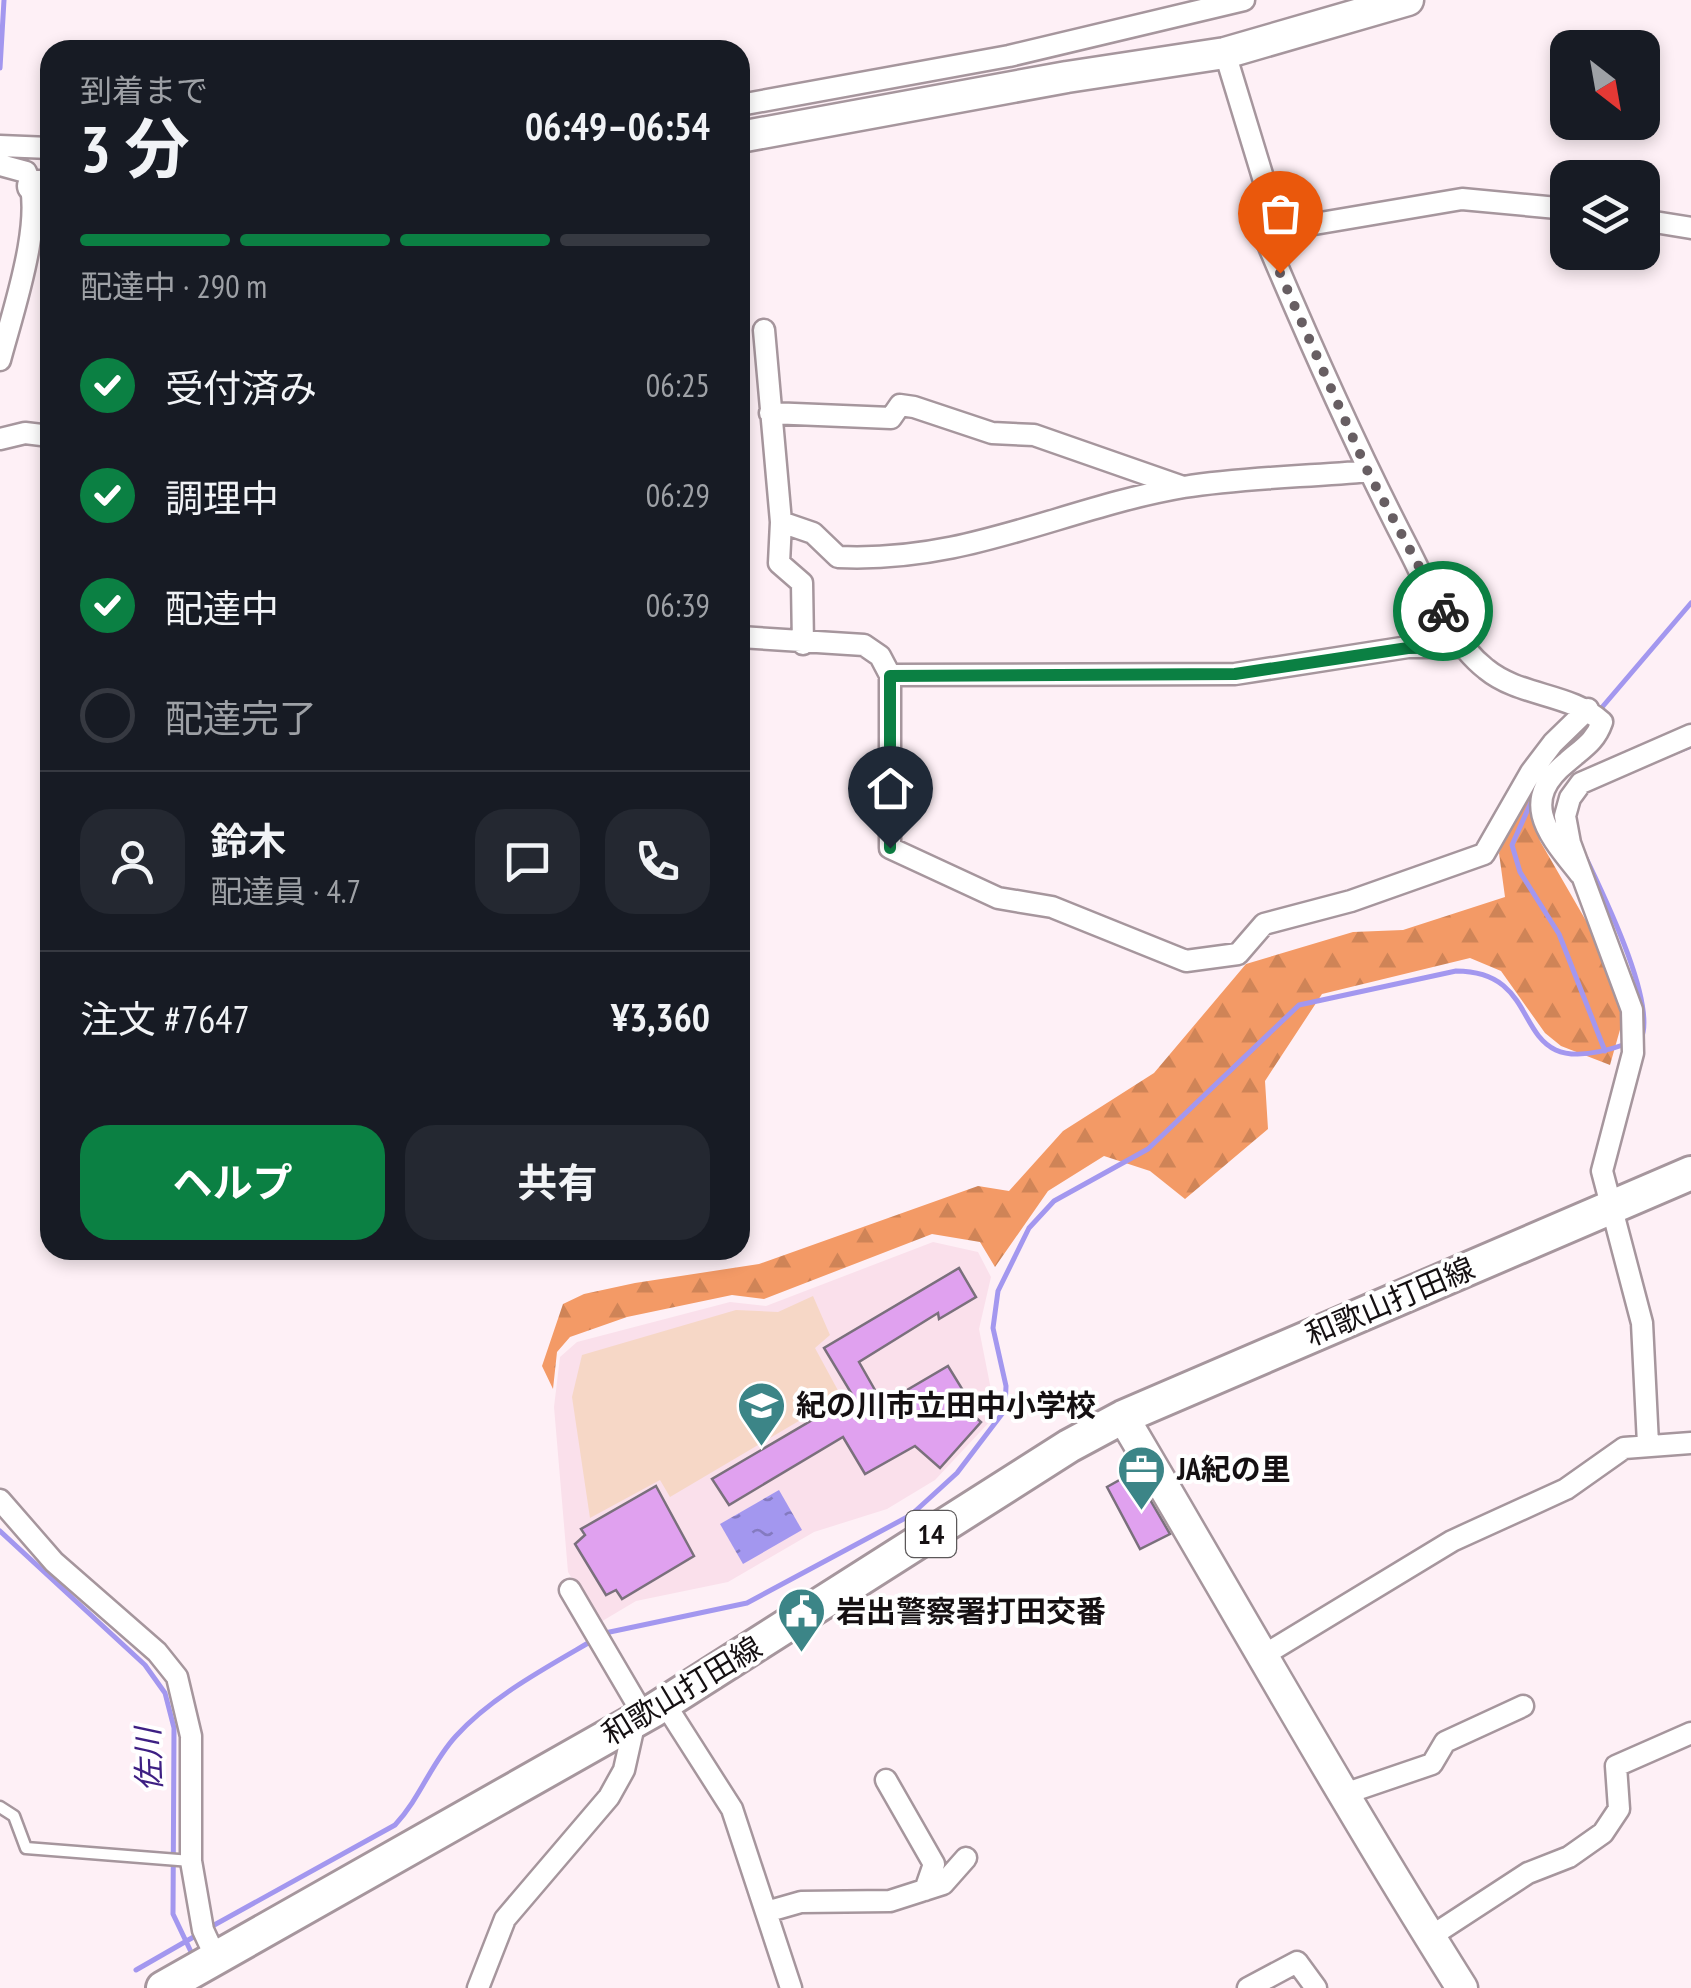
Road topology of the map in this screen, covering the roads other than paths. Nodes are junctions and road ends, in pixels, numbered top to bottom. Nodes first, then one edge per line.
1 (1244, 0) edge
2 (1408, 0) edge
3 (1225, 53) junction
4 (750, 103) edge
5 (750, 135) edge
6 (19, 166) edge
7 (1550, 207) edge
8 (1660, 223) edge
9 (1691, 228) edge
10 (1279, 230) junction
11 (764, 330) dead end
12 (0, 360) edge
13 (770, 412) junction
14 (40, 435) edge
15 (0, 439) edge
16 (1368, 472) junction
17 (1184, 487) junction
18 (781, 522) junction
19 (750, 638) edge
20 (803, 644) junction
21 (1466, 647) junction
22 (890, 676) junction
23 (1588, 710) junction
24 (1691, 735) edge
25 (1580, 874) junction
26 (1691, 1173) edge
27 (1608, 1208) junction
28 (1123, 1417) junction
29 (1691, 1443) edge
30 (1648, 1444) junction
31 (0, 1500) edge
32 (570, 1590) dead end
33 (1264, 1656) junction
34 (1523, 1706) dead end
35 (648, 1714) junction
36 (1691, 1733) edge
37 (886, 1780) dead end
38 (1344, 1794) junction
39 (0, 1807) edge
40 (966, 1858) dead end
41 (186, 1861) junction
42 (925, 1890) junction
43 (766, 1912) junction
44 (1430, 1938) junction
45 (211, 1961) junction
46 (163, 1988) edge
47 (478, 1988) edge
48 (791, 1988) edge
49 (1248, 1988) edge
50 (1316, 1988) edge
51 (1462, 1988) edge

1 - 4 street
2 - 3 street
3 - 5 street
3 - 10 street
6 - 12 street
7 - 10 street
8 - 9 street
10 - 16 street
11 - 13 street
13 - 17 street
13 - 18 street
14 - 15 street
16 - 17 street
16 - 21 street
17 - 18 street
18 - 20 street
19 - 20 street
20 - 22 street
21 - 22 street
21 - 23 street
22 - 23 street
23 - 25 street
24 - 25 street
25 - 27 street
26 - 27 main road, 和歌山打田線 / 14
27 - 28 main road, 和歌山打田線 / 14
27 - 30 street
28 - 33 street
28 - 35 main road, 和歌山打田線 / 14
29 - 30 street
30 - 33 street
31 - 41 street
32 - 35 street
33 - 38 street
34 - 38 street
35 - 43 street
35 - 45 main road, 和歌山打田線 / 14
35 - 47 street
36 - 44 street
37 - 42 street
38 - 44 street
39 - 41 lane
40 - 42 street
41 - 45 street
42 - 43 street
43 - 48 street
44 - 51 street
45 - 46 main road, 和歌山打田線 / 14
49 - 50 street

